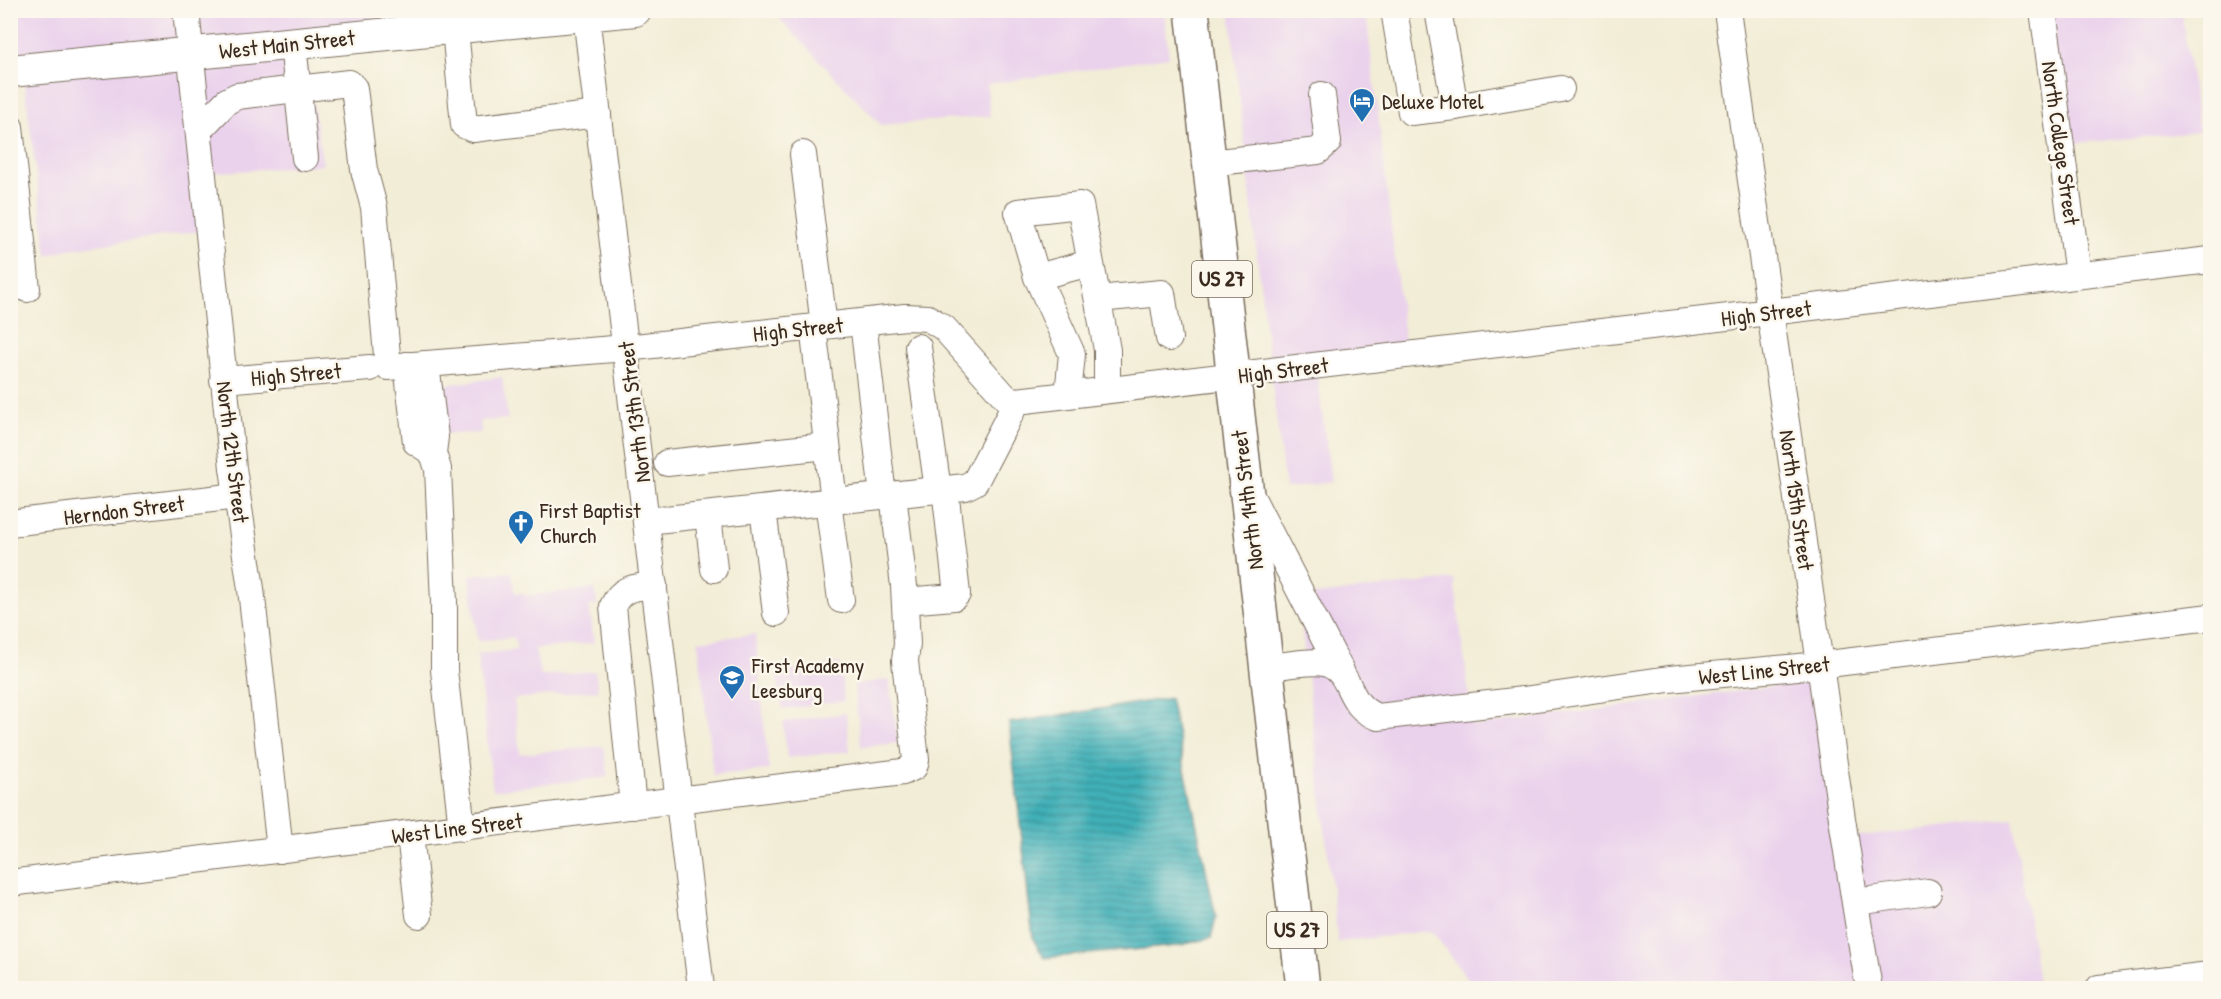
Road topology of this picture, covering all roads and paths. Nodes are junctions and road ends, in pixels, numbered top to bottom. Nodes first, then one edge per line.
1 (186, 10) edge
2 (635, 10) edge
3 (1192, 10) edge
4 (1394, 10) edge
5 (1438, 10) edge
6 (1727, 10) edge
7 (2043, 10) edge
8 (586, 15) junction
9 (415, 21) edge
10 (454, 28) junction
11 (294, 44) junction
12 (191, 54) junction
13 (10, 71) edge
14 (1561, 89) dead end
15 (298, 90) junction
16 (1322, 95) dead end
17 (1455, 107) junction
18 (598, 114) junction
19 (10, 128) edge
20 (199, 130) junction
21 (804, 154) dead end
22 (305, 158) dead end
23 (1209, 163) junction
24 (16, 238) edge
25 (2211, 260) edge
26 (1090, 263) junction
27 (2078, 275) junction
28 (1036, 277) junction
29 (27, 289) dead end
30 (1098, 299) junction
31 (1771, 312) junction
32 (862, 322) junction
33 (819, 326) junction
34 (1169, 338) dead end
35 (918, 347) dead end
36 (626, 348) junction
37 (398, 366) junction
38 (1233, 376) junction
39 (224, 380) junction
40 (1107, 390) junction
41 (1068, 395) junction
42 (1017, 401) junction
43 (827, 446) junction
44 (667, 464) dead end
45 (1246, 487) junction
46 (942, 489) junction
47 (888, 495) junction
48 (237, 496) junction
49 (831, 501) junction
50 (763, 509) junction
51 (708, 515) junction
52 (647, 521) junction
53 (10, 523) edge
54 (714, 569) dead end
55 (654, 585) junction
56 (841, 600) dead end
57 (905, 601) junction
58 (776, 613) dead end
59 (2211, 617) edge
60 (1820, 665) junction
61 (1266, 668) junction
62 (1341, 671) junction
63 (680, 799) junction
64 (633, 806) junction
65 (462, 828) junction
66 (410, 834) junction
67 (280, 850) junction
68 (10, 883) edge
69 (1928, 892) dead end
70 (1856, 902) junction
71 (419, 915) dead end
72 (2211, 975) edge
73 (701, 988) edge
74 (1304, 988) edge
75 (1869, 988) edge
76 (2098, 988) edge

1 - 12 street, North 12th Street
2 - 8 main road, West Main Street
3 - 23 highway, North 14th Street / US 27
4 - 17 street
5 - 17 street
6 - 31 street, North 15th Street
7 - 27 street, North College Street
8 - 10 main road, West Main Street
8 - 18 street, North 13th Street
9 - 10 main road, West Main Street
9 - 11 main road, West Main Street
10 - 18 street
11 - 12 main road, West Main Street
11 - 15 street
12 - 13 main road, West Main Street
12 - 20 street, North 12th Street
14 - 17 street
15 - 20 street
15 - 22 street
15 - 37 street
16 - 23 street
18 - 36 street, North 13th Street
19 - 24 street
20 - 39 street, North 12th Street
21 - 33 street
23 - 38 highway, North 14th Street / US 27
24 - 29 street
25 - 27 street, High Street
26 - 28 street
26 - 28 street
26 - 30 street
27 - 31 street, High Street
28 - 41 street
30 - 34 street
30 - 40 street
31 - 38 street, High Street
31 - 60 street, North 15th Street
32 - 33 street, High Street
32 - 42 street, High Street
32 - 47 street
33 - 36 street, High Street
33 - 43 street
35 - 46 street
36 - 37 street, High Street
36 - 52 street, North 13th Street
37 - 39 street, High Street
37 - 65 street
38 - 40 street, High Street
38 - 45 highway, North 14th Street / US 27
39 - 48 street, North 12th Street
40 - 41 street, High Street
41 - 42 street, High Street
42 - 46 street
43 - 44 street
43 - 49 street
45 - 61 highway, North 14th Street / US 27
45 - 62 street, West Line Street
46 - 47 street
46 - 57 street
47 - 49 street
47 - 57 street
48 - 53 street, Herndon Street
48 - 67 street, North 12th Street
49 - 50 street
49 - 56 street
50 - 51 street
50 - 58 street
51 - 52 street
51 - 54 street
52 - 55 street, North 13th Street
55 - 63 street, North 13th Street
55 - 64 street
57 - 63 street, West Line Street
59 - 60 street, West Line Street
60 - 62 street, West Line Street
60 - 70 street, North 15th Street
61 - 62 street
61 - 74 highway, North 14th Street / US 27
63 - 64 street, West Line Street
63 - 73 street, North 13th Street
64 - 65 street, West Line Street
65 - 66 street, West Line Street
66 - 67 street, West Line Street
66 - 71 street
67 - 68 street, West Line Street
69 - 70 street
70 - 75 street, North 15th Street
72 - 76 street

